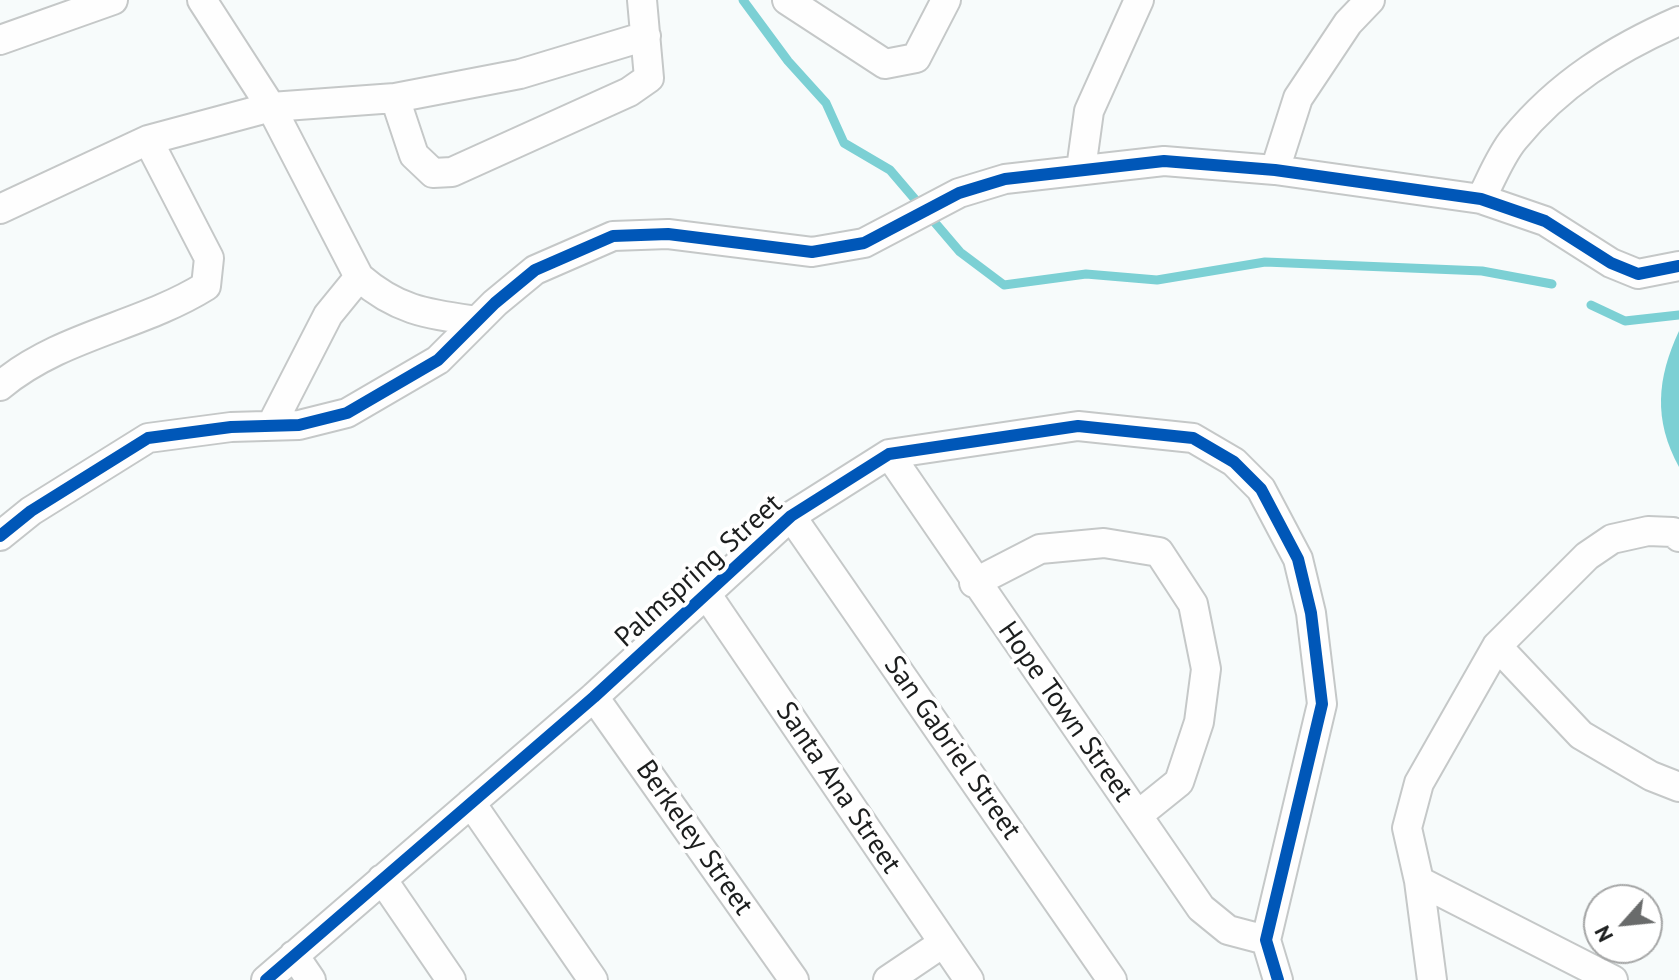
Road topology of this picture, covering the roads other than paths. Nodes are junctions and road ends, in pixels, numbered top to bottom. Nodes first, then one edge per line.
1 (113, 0) edge
2 (202, 0) edge
3 (642, 0) edge
4 (787, 0) edge
5 (946, 0) edge
6 (1139, 0) edge
7 (1370, 0) edge
8 (1679, 21) edge
9 (646, 36) junction
10 (0, 40) edge
11 (395, 98) junction
12 (271, 107) junction
13 (148, 140) junction
14 (1081, 169) junction
15 (1275, 170) junction
16 (1481, 199) junction
17 (0, 209) edge
18 (1679, 266) edge
19 (359, 277) junction
20 (477, 321) junction
21 (0, 386) edge
22 (271, 426) junction
23 (889, 454) junction
24 (791, 516) junction
25 (0, 536) edge
26 (1679, 537) edge
27 (974, 583) junction
28 (707, 595) junction
29 (1497, 646) junction
30 (594, 697) junction
31 (1679, 787) edge
32 (471, 803) junction
33 (1138, 815) junction
34 (382, 879) junction
35 (1419, 881) junction
36 (1266, 940) junction
37 (943, 943) junction
38 (294, 955) junction
39 (266, 980) edge
40 (311, 980) edge
41 (451, 980) edge
42 (593, 980) edge
43 (794, 980) edge
44 (888, 980) edge
45 (969, 980) edge
46 (1112, 980) edge
47 (1278, 980) edge
48 (1432, 980) edge
49 (1613, 980) edge

1 - 10 street
2 - 12 street
3 - 9 street
4 - 5 street
6 - 14 street
7 - 15 street
8 - 16 street
9 - 11 street
9 - 11 street
11 - 12 street
12 - 13 street
12 - 19 street
13 - 17 street
13 - 21 street
14 - 15 street
14 - 20 street
15 - 16 street
16 - 18 street
19 - 20 street
19 - 22 street
20 - 22 street
22 - 25 street
23 - 24 street, Palmspring Street
23 - 27 street, Hope Town Street
23 - 36 street, Palmspring Street
24 - 28 street, Palmspring Street
24 - 46 street, San Gabriel Street
26 - 29 street
27 - 33 street, Hope Town Street
27 - 33 street
28 - 30 street, Palmspring Street
28 - 37 street, Santa Ana Street
29 - 31 street
29 - 35 street
30 - 32 street, Palmspring Street
30 - 43 street, Berkeley Street
32 - 34 street, Palmspring Street
32 - 42 street
33 - 36 street, Hope Town Street
34 - 38 street, Palmspring Street
34 - 41 street
35 - 48 street
35 - 49 street
36 - 47 street
37 - 44 street
37 - 45 street, Santa Ana Street
38 - 39 street, Palmspring Street
38 - 40 street

